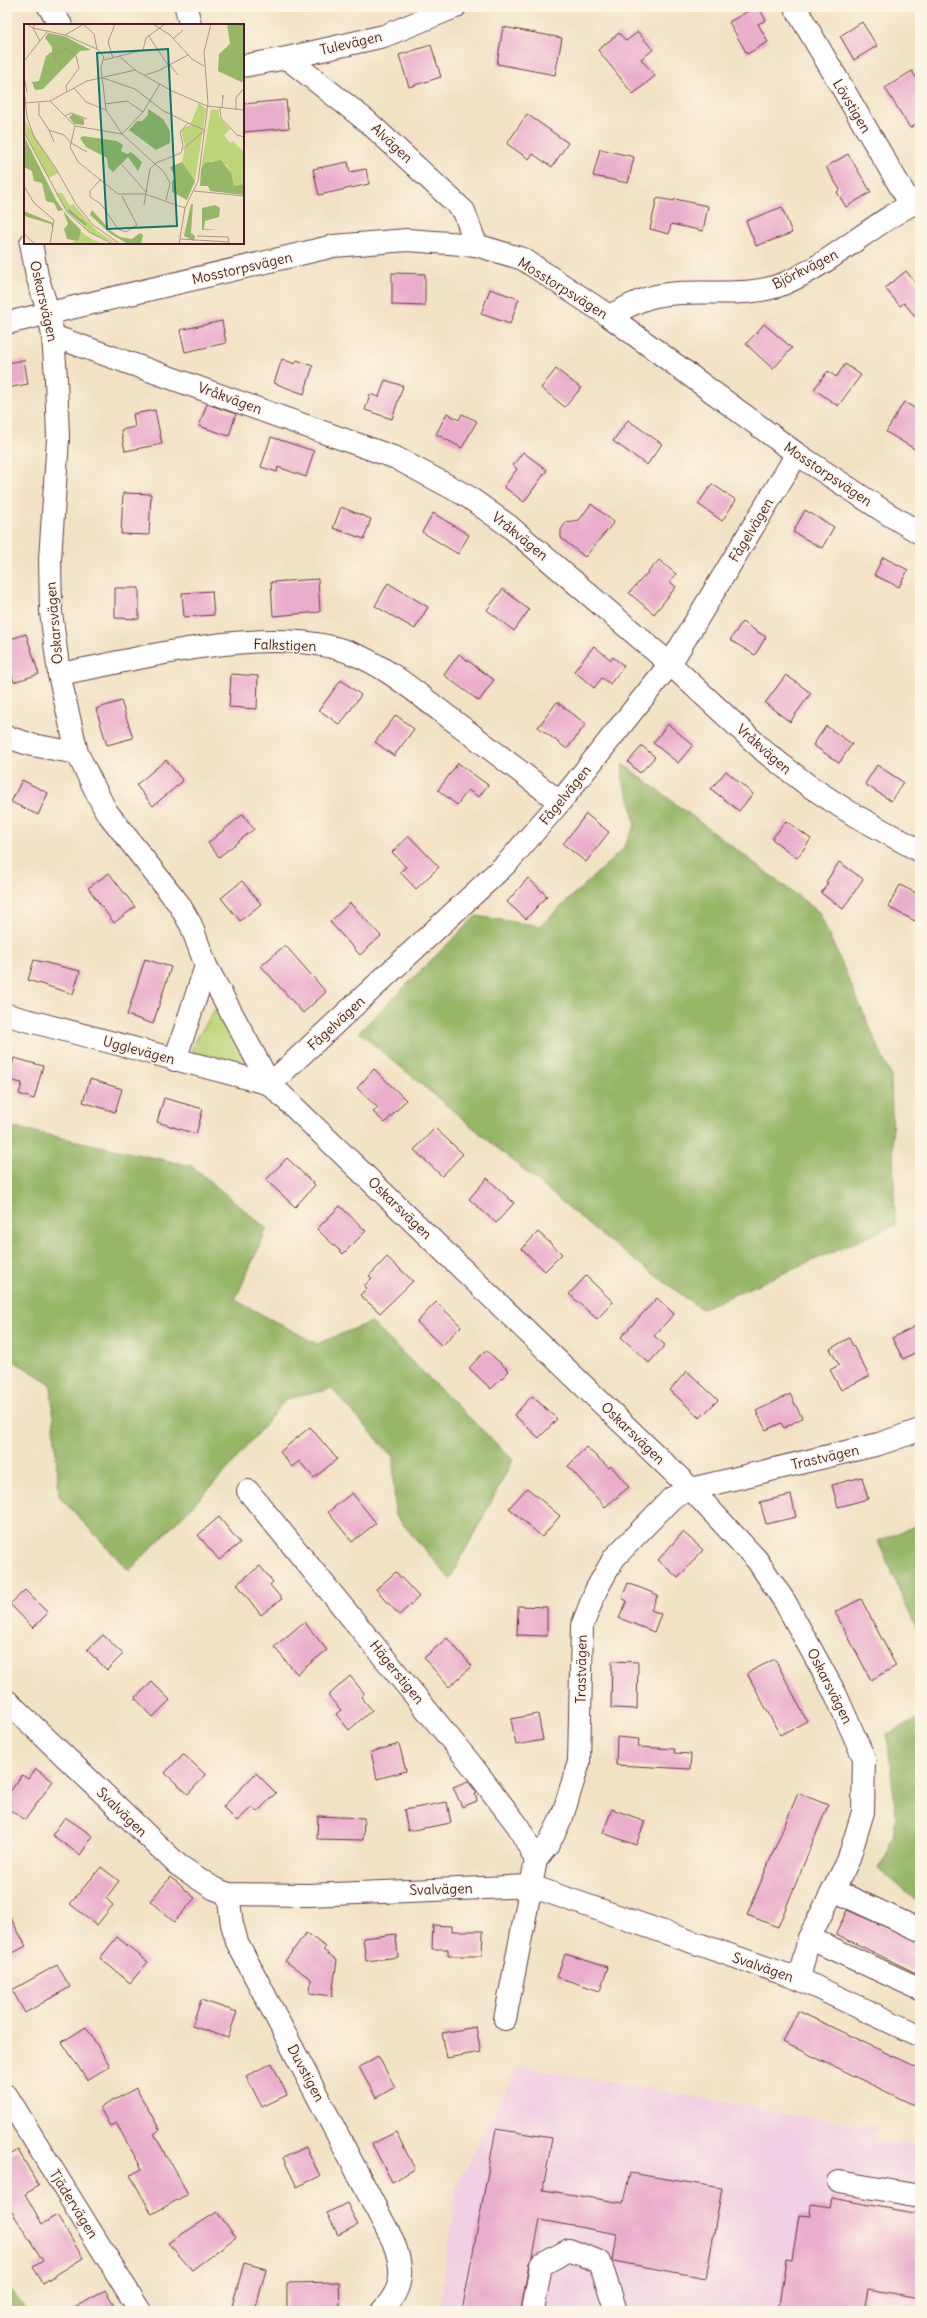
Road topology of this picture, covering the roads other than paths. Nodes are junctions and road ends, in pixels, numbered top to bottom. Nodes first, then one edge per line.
1 (49, 7) edge
2 (186, 7) edge
3 (455, 7) edge
4 (795, 7) edge
5 (60, 24) edge
6 (190, 24) edge
7 (287, 58) junction
8 (244, 66) edge
9 (915, 203) edge
10 (31, 244) edge
11 (476, 245) junction
12 (49, 314) junction
13 (609, 316) junction
14 (7, 323) edge
15 (54, 336) junction
16 (797, 454) junction
17 (920, 533) edge
18 (670, 664) junction
19 (59, 674) junction
20 (7, 737) edge
21 (77, 753) junction
22 (560, 802) junction
23 (920, 851) edge
24 (206, 966) junction
25 (7, 1015) edge
26 (175, 1060) junction
27 (270, 1084) junction
28 (920, 1430) edge
29 (691, 1489) junction
30 (248, 1491) dead end
31 (7, 1701) edge
32 (536, 1860) junction
33 (531, 1886) junction
34 (833, 1890) junction
35 (228, 1894) junction
36 (920, 1930) edge
37 (810, 1938) junction
38 (799, 1979) junction
39 (920, 1989) edge
40 (505, 2019) dead end
41 (920, 2036) edge
42 (7, 2096) edge
43 (840, 2182) dead end
44 (920, 2196) edge
45 (140, 2311) edge
46 (382, 2311) edge
47 (533, 2311) edge
48 (616, 2311) edge

1 - 5 street
2 - 6 street
3 - 7 street, Tulevägen
4 - 9 street, Lövstigen
7 - 8 street, Tulevägen
7 - 11 street, Alvägen
9 - 13 street, Björkvägen
10 - 12 street, Oskarsvägen
11 - 12 street, Mosstorpsvägen
11 - 13 street, Mosstorpsvägen
12 - 14 street, Mosstorpsvägen
12 - 15 street, Oskarsvägen
13 - 16 street, Mosstorpsvägen
15 - 18 street, Vråkvägen
15 - 19 street, Oskarsvägen
16 - 17 street, Mosstorpsvägen
16 - 18 street, Fågelvägen
18 - 22 street, Fågelvägen
18 - 23 street, Vråkvägen
19 - 21 street, Oskarsvägen
19 - 22 street, Falkstigen
20 - 21 street
21 - 24 street, Oskarsvägen
22 - 27 street, Fågelvägen
24 - 26 street
24 - 27 street, Oskarsvägen
25 - 26 street, Ugglevägen
26 - 27 street, Ugglevägen
27 - 29 street, Oskarsvägen
28 - 29 street, Trastvägen
29 - 32 street, Trastvägen
29 - 34 street, Oskarsvägen
30 - 32 street, Hägerstigen
31 - 35 street, Svalvägen
32 - 33 street, Trastvägen
33 - 35 street, Svalvägen
33 - 38 street, Svalvägen
33 - 40 street, Trastvägen
34 - 36 street
34 - 37 street, Oskarsvägen
35 - 46 street, Duvstigen
37 - 38 street, Oskarsvägen
37 - 39 street
38 - 41 street, Svalvägen
42 - 45 street, Tjädervägen
43 - 44 street
47 - 48 street

